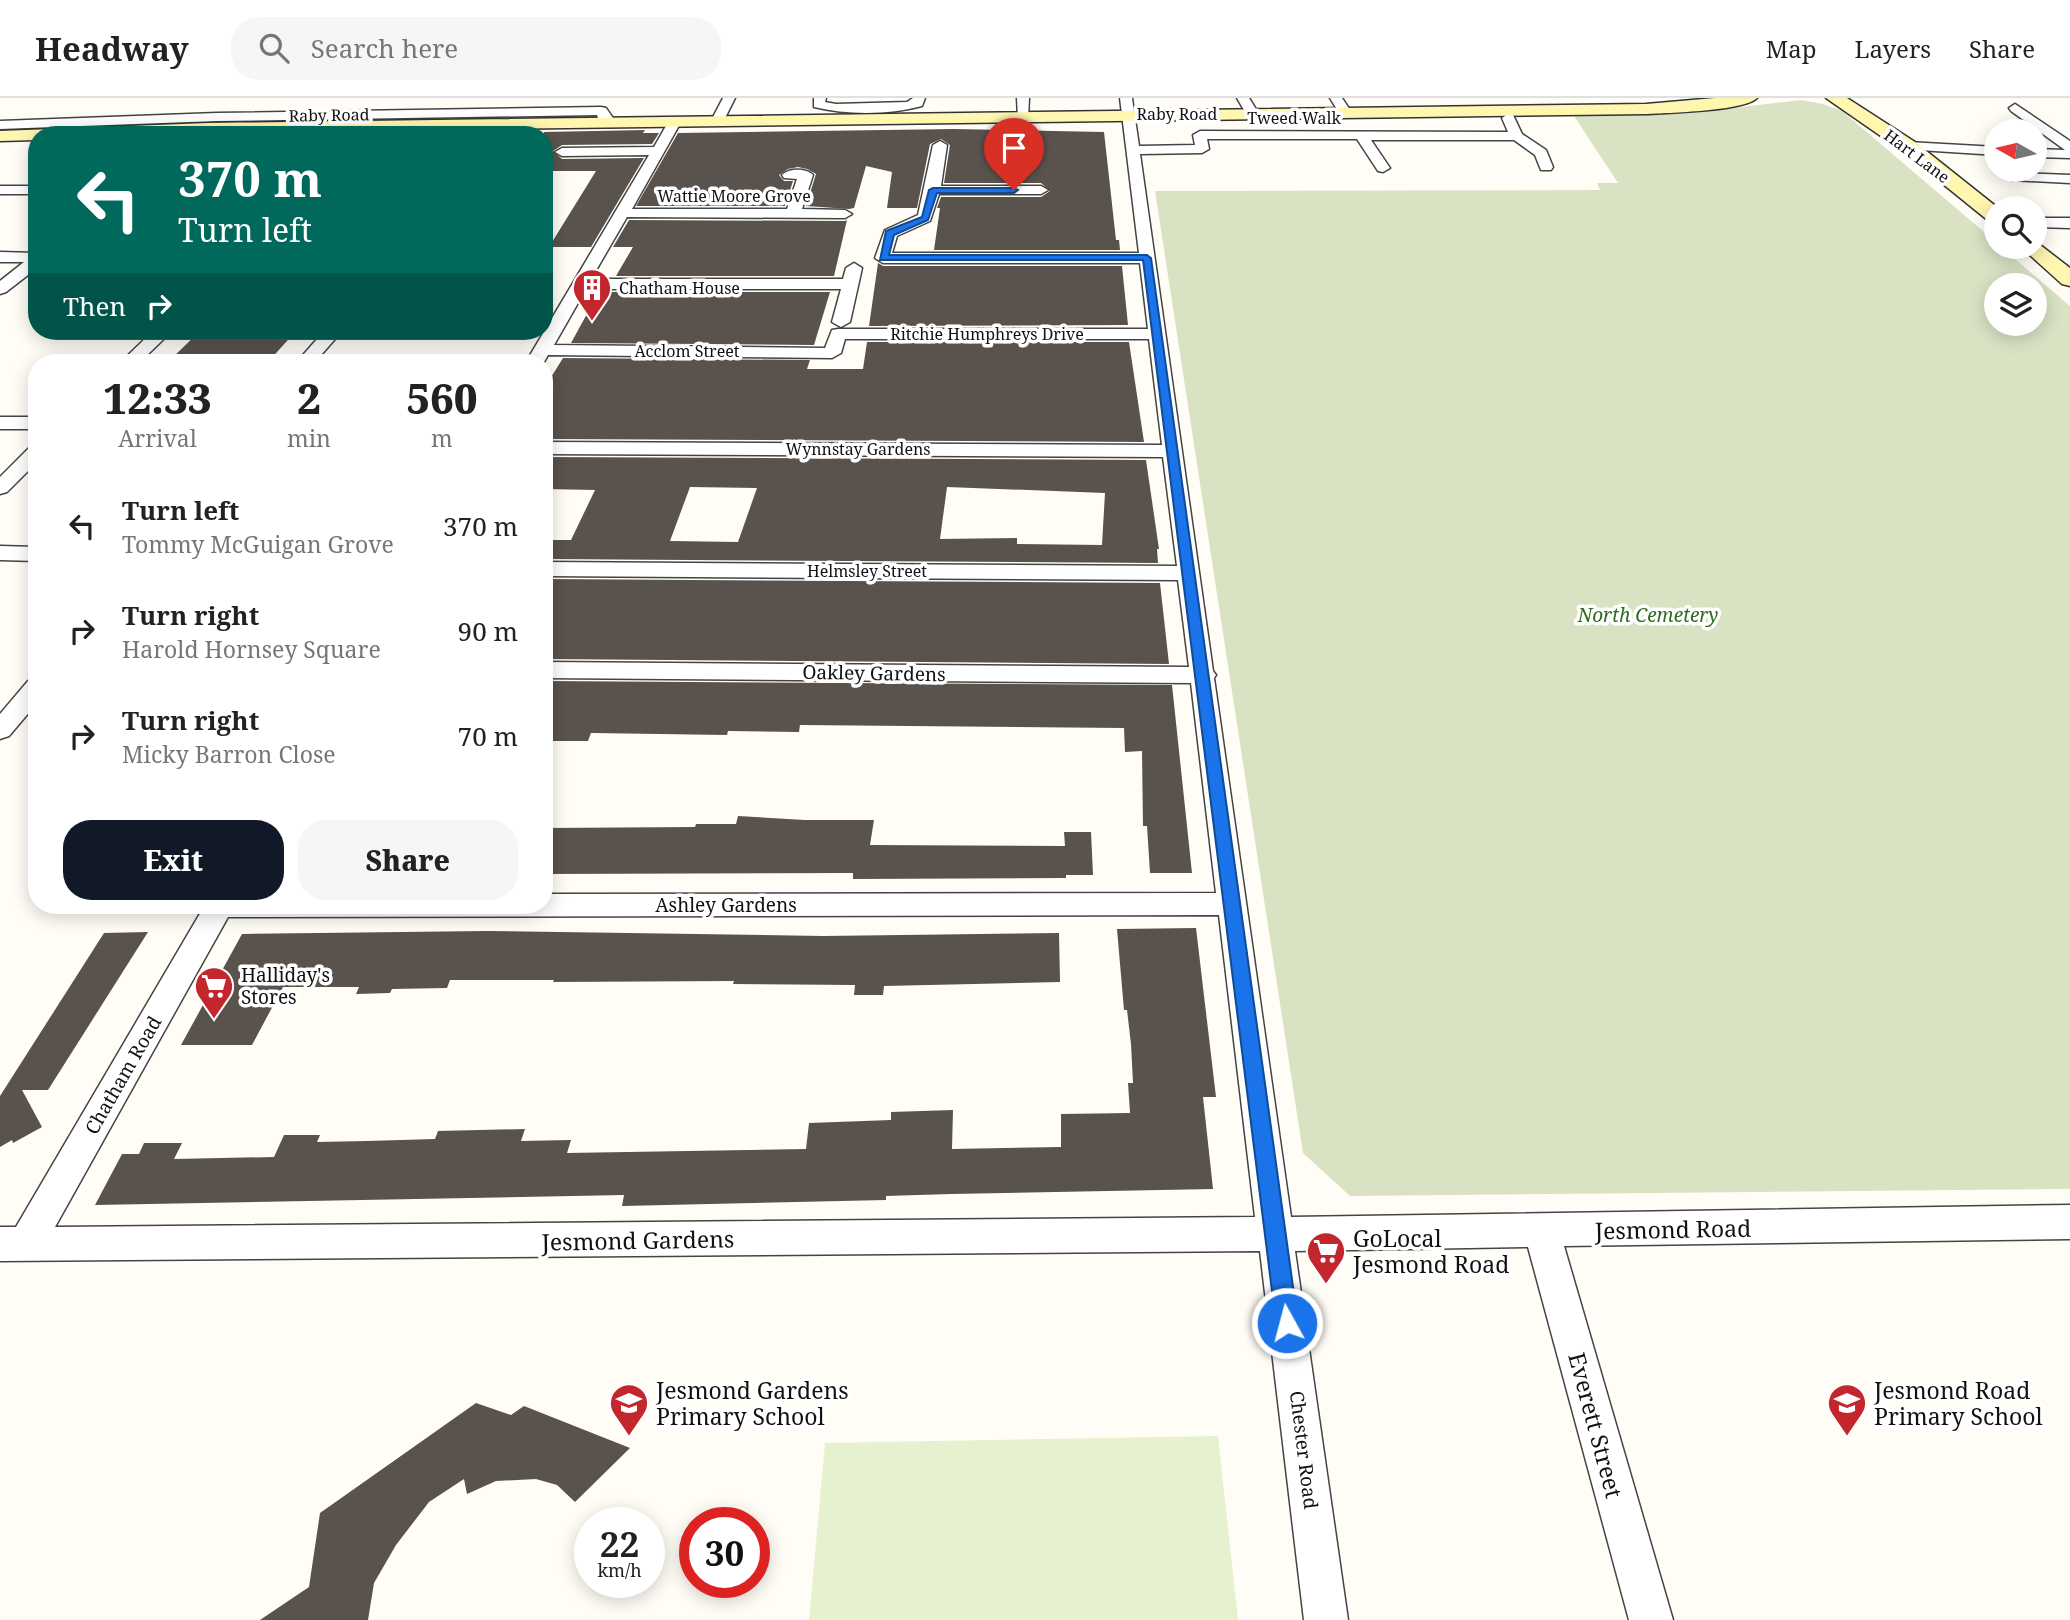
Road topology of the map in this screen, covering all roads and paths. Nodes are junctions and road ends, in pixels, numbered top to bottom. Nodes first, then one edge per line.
1 (729, 98) edge
2 (820, 98) edge
3 (919, 98) edge
4 (1242, 98) edge
5 (1748, 98) edge
6 (1835, 98) edge
7 (1341, 105) edge
8 (1127, 106) edge
9 (1023, 107) edge
10 (1508, 107) edge
11 (2015, 108) dead end
12 (1253, 114) junction
13 (2030, 118) junction
14 (2057, 119) dead end
15 (718, 121) junction
16 (675, 122) junction
17 (605, 123) junction
18 (0, 125) edge
19 (534, 126) edge
20 (28, 135) edge
21 (1361, 135) junction
22 (0, 136) edge
23 (1517, 136) junction
24 (940, 145) dead end
25 (1908, 146) junction
26 (2070, 147) edge
27 (1133, 150) junction
28 (1984, 150) edge
29 (660, 151) junction
30 (562, 152) dead end
31 (2048, 153) edge
32 (2070, 154) edge
33 (2048, 159) edge
34 (1546, 167) dead end
35 (1383, 168) dead end
36 (789, 176) dead end
37 (2048, 177) edge
38 (2070, 177) edge
39 (0, 190) edge
40 (28, 190) edge
41 (933, 190) junction
42 (1041, 190) dead end
43 (1984, 207) edge
44 (623, 213) junction
45 (793, 213) junction
46 (845, 214) dead end
47 (2047, 222) edge
48 (2070, 223) edge
49 (0, 257) edge
50 (1147, 258) junction
51 (28, 259) edge
52 (2046, 259) edge
53 (28, 266) edge
54 (2070, 279) edge
55 (0, 289) edge
56 (578, 291) junction
57 (656, 298) dead end
58 (553, 322) edge
59 (841, 322) dead end
60 (1157, 334) junction
61 (153, 340) edge
62 (324, 340) edge
63 (832, 353) joint
64 (139, 354) edge
65 (313, 354) edge
66 (553, 356) edge
67 (0, 423) edge
68 (28, 423) edge
69 (553, 448) edge
70 (1172, 451) junction
71 (28, 460) edge
72 (0, 488) edge
73 (0, 554) edge
74 (28, 554) edge
75 (553, 569) edge
76 (1189, 573) junction
77 (553, 670) edge
78 (1204, 675) junction
79 (28, 697) edge
80 (0, 730) edge
81 (1232, 904) junction
82 (553, 905) edge
83 (215, 914) edge
84 (2070, 1222) edge
85 (1540, 1231) junction
86 (1276, 1234) junction
87 (13, 1244) edge
88 (1326, 1620) edge
89 (1651, 1620) edge

1 - 15 street
2 - 3 street
4 - 12 street
5 - 10 street, Raby Road
6 - 25 street, Hart Lane
7 - 10 street, Raby Road
7 - 12 street, Raby Road
8 - 9 street, Raby Road
8 - 12 street, Raby Road
8 - 27 street, Chester Road
9 - 15 street, Raby Road
10 - 23 street
11 - 13 street
13 - 14 street
13 - 26 street
15 - 16 street, Raby Road
16 - 17 street, Raby Road
16 - 29 street
17 - 18 street, Raby Road
17 - 19 street, Raby Road
20 - 22 street, Raby Road
21 - 23 street, Tweed Walk
21 - 27 street, Tweed Walk
21 - 35 street, Tweed Walk
23 - 34 street
24 - 41 street
25 - 28 street
25 - 43 street, Hart Lane
27 - 50 street, Chester Road
29 - 30 street
29 - 44 street
31 - 32 street
33 - 38 street
36 - 45 street
37 - 38 street
39 - 40 street
41 - 42 street
41 - 50 street
44 - 45 street, Wattie Moore Grove
44 - 56 street
45 - 46 street, Wattie Moore Grove
47 - 48 street
49 - 51 street
50 - 60 street, Chester Road
52 - 54 street
53 - 55 street
56 - 57 street
56 - 58 street
56 - 59 street
60 - 63 street, Ritchie Humphreys Drive
60 - 70 street, Chester Road
61 - 64 street
62 - 65 street
63 - 66 street, Acclom Street
67 - 68 street
69 - 70 street, Wynnstay Gardens
70 - 76 street, Chester Road
71 - 72 street
73 - 74 street
75 - 76 street, Helmsley Street
76 - 78 street, Chester Road
77 - 78 street, Oakley Gardens
78 - 81 street, Chester Road
79 - 80 street
81 - 82 street, Ashley Gardens
81 - 86 street, Chester Road
83 - 87 street, Chatham Road
84 - 85 street, Jesmond Road
85 - 86 street, Jesmond Road
85 - 89 street, Everett Street
86 - 87 street, Jesmond Gardens
86 - 88 street, Chester Road

